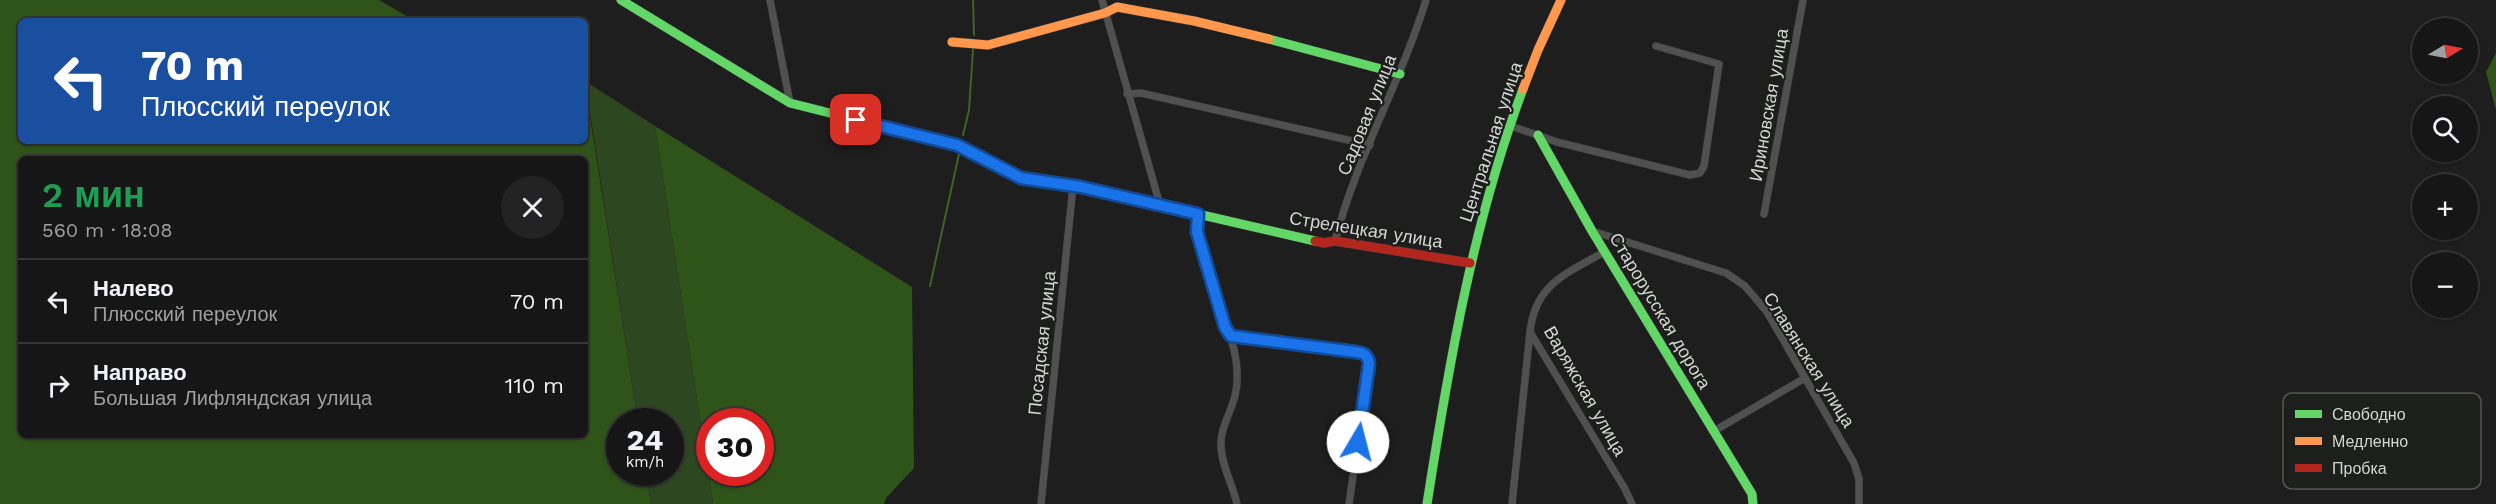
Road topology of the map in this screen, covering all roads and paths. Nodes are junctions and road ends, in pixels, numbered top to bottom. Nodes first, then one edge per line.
1 (621, 0) edge
2 (770, 0) edge
3 (1102, 0) edge
4 (1561, 0) edge
5 (1803, 0) edge
6 (1423, 1) edge
7 (1105, 13) junction
8 (952, 42) dead end
9 (1656, 46) dead end
10 (1400, 74) junction
11 (1127, 94) junction
12 (790, 103) junction
13 (1511, 126) junction
14 (1538, 135) junction
15 (1370, 146) junction
16 (1073, 186) junction
17 (1160, 205) junction
18 (1198, 214) junction
19 (1764, 214) dead end
20 (1592, 231) junction
21 (1335, 241) junction
22 (1604, 252) junction
23 (1470, 263) junction
24 (1530, 332) junction
25 (1231, 336) junction
26 (1804, 378) junction
27 (1714, 431) junction
28 (1041, 504) edge
29 (1238, 504) edge
30 (1349, 504) edge
31 (1427, 504) edge
32 (1512, 504) edge
33 (1632, 504) edge
34 (1753, 504) edge
35 (1859, 504) edge

1 - 12 street, Стрелецкая улица
2 - 12 street
3 - 7 street
4 - 13 street, Центральная улица
5 - 19 street, Ириновская улица
6 - 10 street, Садовая улица
7 - 8 street
7 - 10 street
7 - 11 street
9 - 14 street
10 - 15 street, Садовая улица
11 - 15 street
11 - 17 street
12 - 16 street, Стрелецкая улица
13 - 14 street
13 - 23 street, Центральная улица
14 - 20 street, Старорусская дорога
15 - 21 street, Садовая улица
16 - 17 street, Стрелецкая улица
16 - 28 street, Посадская улица
17 - 18 street, Стрелецкая улица
18 - 21 street, Стрелецкая улица
18 - 25 street
20 - 22 street, Старорусская дорога
20 - 26 street, Славянская улица
21 - 23 street, Стрелецкая улица
22 - 24 street, Варяжская улица
22 - 27 street, Старорусская дорога
23 - 31 street, Центральная улица
24 - 32 street
24 - 33 street, Варяжская улица
25 - 29 street
25 - 30 street
26 - 27 street
26 - 35 street, Славянская улица
27 - 34 street, Старорусская дорога

